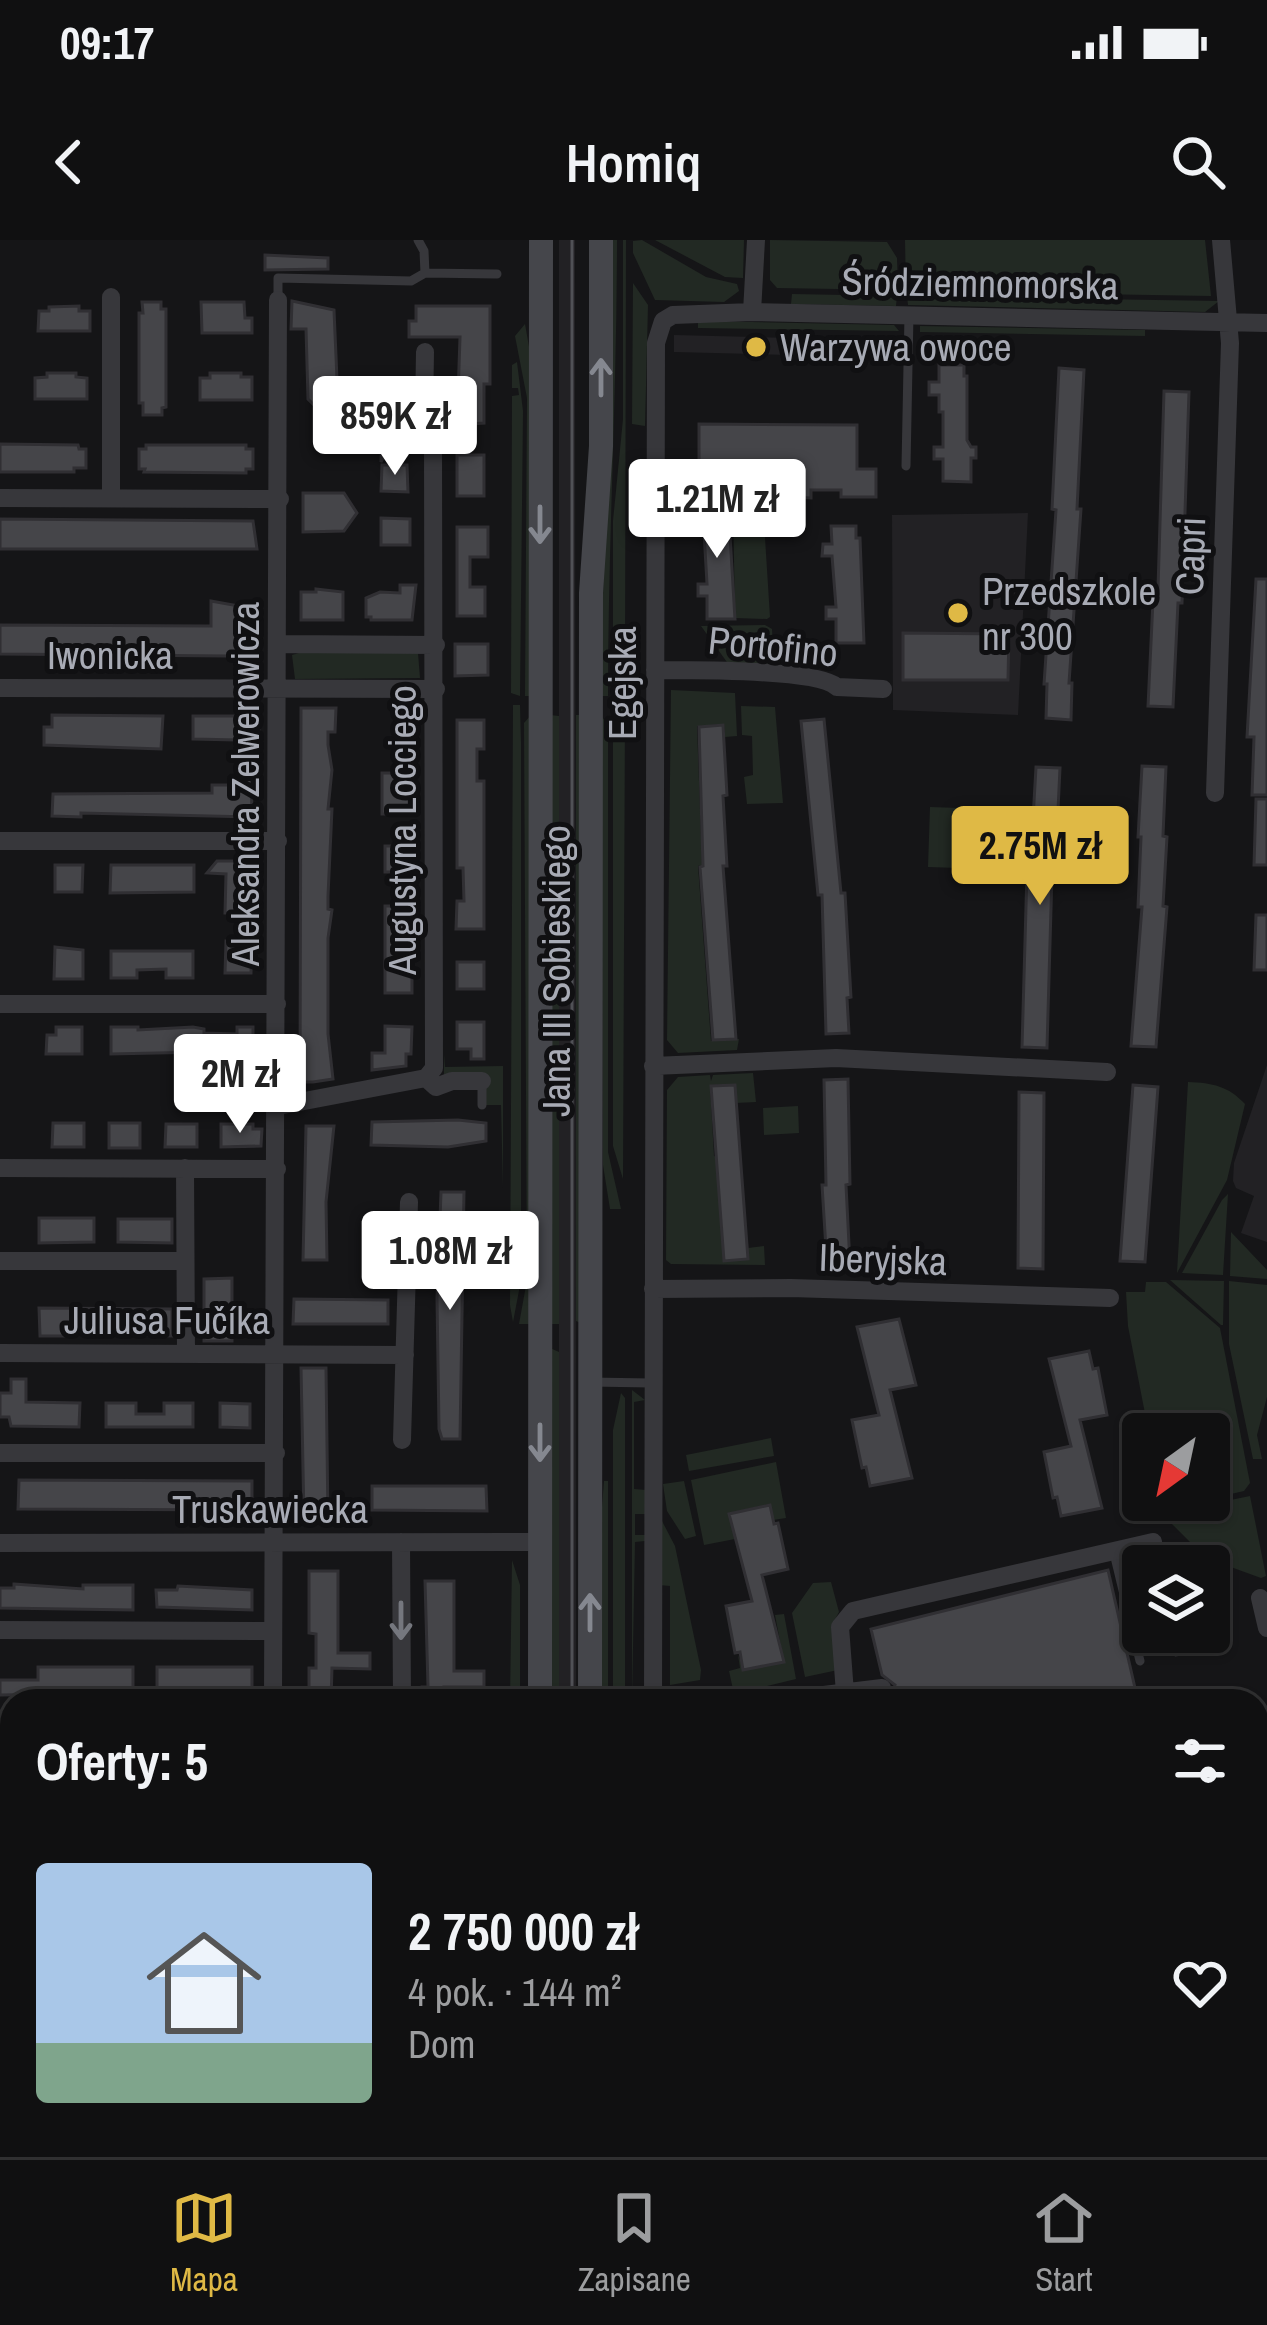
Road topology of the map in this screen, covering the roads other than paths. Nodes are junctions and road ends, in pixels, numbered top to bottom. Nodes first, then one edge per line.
1 (418, 240) edge
2 (541, 240) edge
3 (601, 240) edge
4 (1221, 240) edge
5 (754, 244) edge
6 (424, 273) junction
7 (497, 274) dead end
8 (111, 297) dead end
9 (278, 300) joint
10 (752, 312) junction
11 (909, 315) junction
12 (1229, 321) junction
13 (1267, 323) edge
14 (424, 352) dead end
15 (906, 466) dead end
16 (0, 497) edge
17 (111, 498) junction
18 (280, 499) junction
19 (279, 644) junction
20 (436, 645) junction
21 (655, 670) junction
22 (0, 688) edge
23 (278, 689) junction
24 (436, 689) junction
25 (883, 689) dead end
26 (1215, 793) dead end
27 (0, 841) edge
28 (278, 841) junction
29 (0, 1004) edge
30 (277, 1004) junction
31 (653, 1066) junction
32 (1107, 1072) dead end
33 (426, 1078) junction
34 (482, 1081) joint
35 (482, 1105) dead end
36 (278, 1106) junction
37 (0, 1168) edge
38 (185, 1168) junction
39 (277, 1169) junction
40 (409, 1202) dead end
41 (0, 1261) edge
42 (185, 1261) junction
43 (653, 1289) junction
44 (1110, 1298) dead end
45 (0, 1353) edge
46 (186, 1354) junction
47 (275, 1354) junction
48 (405, 1355) junction
49 (590, 1382) junction
50 (651, 1383) junction
51 (402, 1440) dead end
52 (0, 1453) edge
53 (275, 1453) junction
54 (401, 1541) junction
55 (275, 1542) junction
56 (540, 1542) junction
57 (1154, 1542) dead end
58 (0, 1543) edge
59 (1114, 1553) junction
60 (1260, 1598) dead end
61 (1267, 1628) edge
62 (0, 1630) edge
63 (273, 1630) junction
64 (1140, 1661) dead end
65 (881, 1688) dead end
66 (273, 1689) edge
67 (402, 1689) edge
68 (540, 1689) edge
69 (590, 1689) edge
70 (652, 1689) edge
71 (845, 1689) edge
72 (875, 1689) edge

1 - 6 lane
2 -> 56 main road, Jana III Sobieskiego
49 -> 3 main road, Jana III Sobieskiego
4 - 12 street, Capri
5 - 10 street
6 - 7 lane
6 - 9 lane
8 - 17 street
9 - 18 street, Aleksandra Zelwerowicza
10 - 11 street, Śródziemnomorska
10 - 21 street, Egejska
11 - 12 street, Śródziemnomorska
11 - 15 lane
12 - 13 street, Śródziemnomorska
12 - 26 street, Capri
14 - 20 street, Augustyna Locciego
16 - 17 street
17 - 18 street
18 - 19 street, Aleksandra Zelwerowicza
19 - 20 street
19 - 23 street, Aleksandra Zelwerowicza
20 - 24 street, Augustyna Locciego
21 - 25 street, Portofino
21 - 31 street, Egejska
22 - 23 street, Iwonicka
23 - 24 street, Iwonicka
23 - 28 street, Aleksandra Zelwerowicza
24 - 33 street, Augustyna Locciego
27 - 28 street
28 - 30 street, Aleksandra Zelwerowicza
29 - 30 street
30 - 36 street, Aleksandra Zelwerowicza
31 - 32 street
31 - 43 street, Egejska
33 - 34 street
33 - 36 street
34 - 35 lane
36 - 39 street, Aleksandra Zelwerowicza
37 - 38 street
38 - 39 street
38 - 42 street
39 - 47 street, Aleksandra Zelwerowicza
40 - 48 street
41 - 42 street
42 - 46 street
43 - 44 street, Iberyjska
43 - 50 street, Egejska
45 - 46 street, Juliusa Fučíka
46 - 47 street, Juliusa Fučíka
47 - 48 street, Juliusa Fučíka
47 - 53 street, Aleksandra Zelwerowicza
48 - 51 street
49 - 50 lane
69 -> 49 main road, Jana III Sobieskiego
50 - 70 street, Egejska
52 - 53 street
53 - 55 street, Aleksandra Zelwerowicza
54 - 55 street, Truskawiecka
54 - 56 street, Truskawiecka
54 -> 67 street
55 - 58 street, Truskawiecka
55 - 63 street, Aleksandra Zelwerowicza
56 - 68 main road, Jana III Sobieskiego
57 - 59 street
59 - 64 lane
59 - 71 street
60 - 61 street
62 - 63 street
63 - 66 street, Aleksandra Zelwerowicza
65 - 72 street

